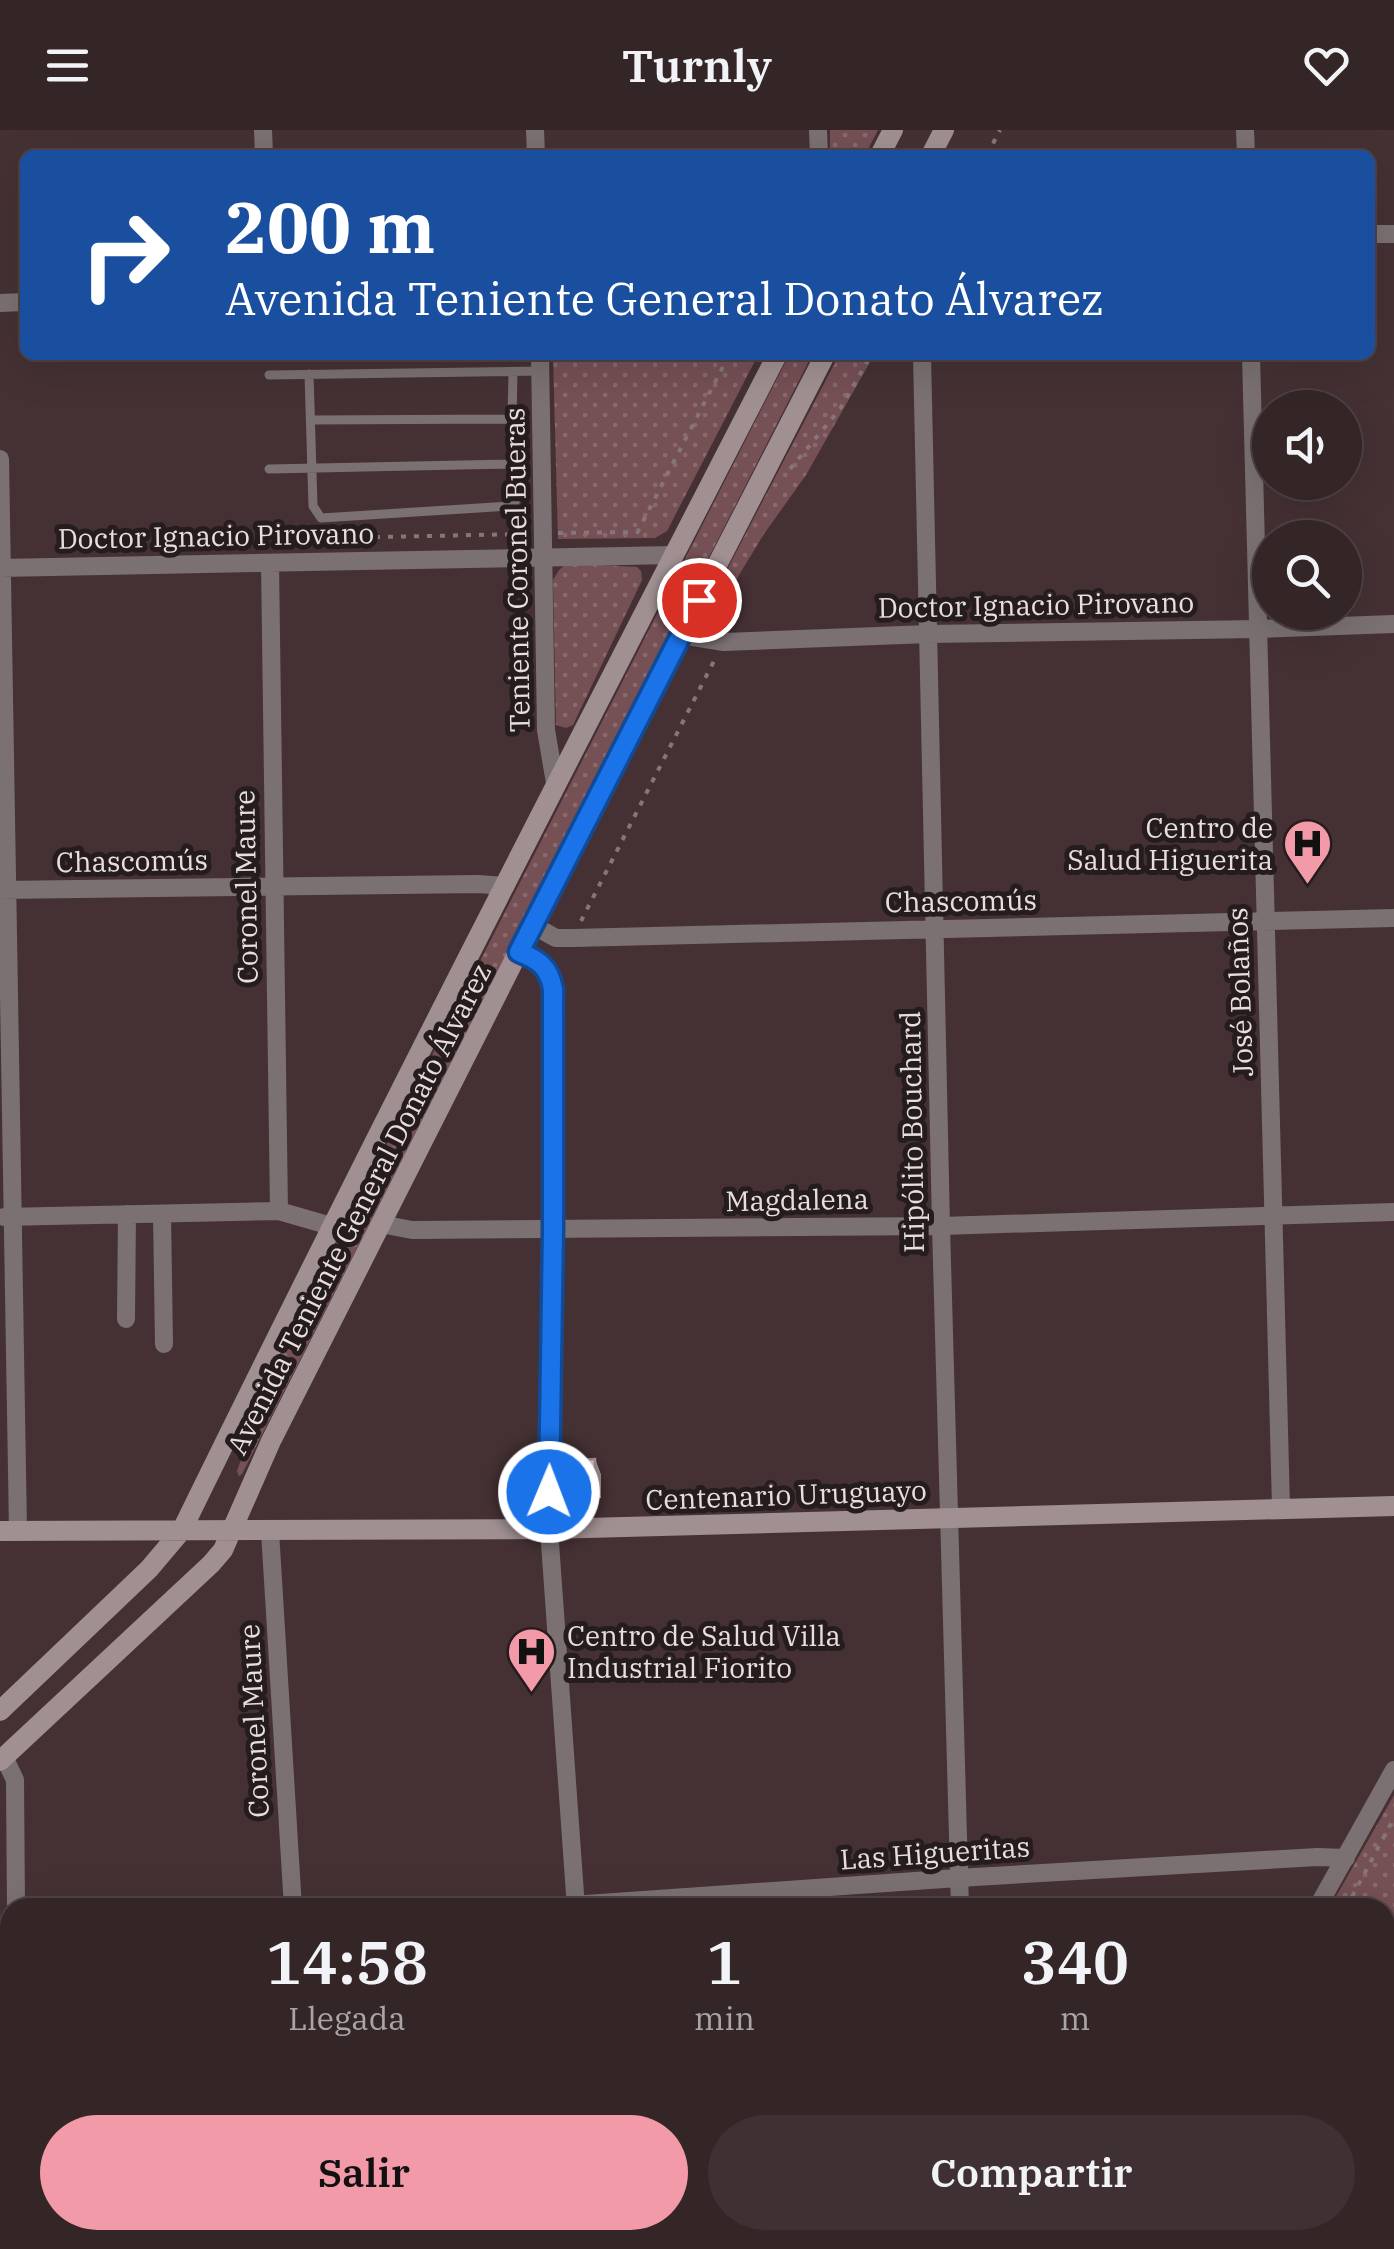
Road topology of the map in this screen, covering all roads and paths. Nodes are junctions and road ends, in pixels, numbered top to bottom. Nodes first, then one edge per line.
1 (726, 360) edge
2 (774, 360) edge
3 (823, 360) edge
4 (922, 360) edge
5 (1251, 360) edge
6 (540, 363) edge
7 (309, 374) junction
8 (513, 374) junction
9 (269, 375) dead end
10 (512, 419) junction
11 (310, 420) junction
12 (0, 458) edge
13 (514, 464) junction
14 (312, 468) junction
15 (269, 469) dead end
16 (1255, 520) edge
17 (638, 532) junction
18 (542, 534) junction
19 (284, 539) dead end
20 (674, 555) junction
21 (627, 556) junction
22 (542, 558) junction
23 (270, 563) junction
24 (1, 568) edge
25 (1394, 624) edge
26 (1362, 625) edge
27 (1252, 629) edge
28 (1257, 630) edge
29 (928, 634) junction
30 (680, 635) junction
31 (556, 783) junction
32 (273, 886) junction
33 (505, 886) junction
34 (3, 890) edge
35 (1394, 918) edge
36 (1265, 922) junction
37 (532, 925) junction
38 (936, 930) junction
39 (559, 938) junction
40 (519, 952) junction
41 (547, 968) junction
42 (279, 1211) junction
43 (1394, 1212) edge
44 (126, 1214) junction
45 (162, 1214) junction
46 (1274, 1216) junction
47 (6, 1217) edge
48 (381, 1224) junction
49 (331, 1226) junction
50 (941, 1226) junction
51 (553, 1230) junction
52 (126, 1319) dead end
53 (164, 1344) dead end
54 (1394, 1506) edge
55 (1281, 1507) junction
56 (950, 1518) junction
57 (549, 1529) junction
58 (182, 1530) junction
59 (234, 1530) junction
60 (9, 1531) edge
61 (270, 1532) junction
62 (0, 1711) edge
63 (2, 1759) edge
64 (1394, 1770) edge
65 (1394, 1818) edge
66 (1346, 1858) junction
67 (958, 1878) junction
68 (16, 1898) edge
69 (292, 1898) edge
70 (575, 1898) edge
71 (685, 1898) edge
72 (959, 1898) edge
73 (1324, 1898) edge
74 (1351, 1898) edge

1 - 17 path
2 - 20 main road, Avenida Teniente General Donato Álvarez
3 - 30 main road, Avenida Teniente General Donato Álvarez
4 - 29 street, Hipólito Bouchard
5 - 16 street, José Bolaños
6 - 8 lane
6 - 18 street, Teniente Coronel Bueras
7 - 8 lane
7 - 9 lane
7 - 11 lane
8 - 10 lane
10 - 11 lane
10 - 13 lane
11 - 14 lane
12 - 24 street
13 - 14 lane
13 - 14 lane
14 - 15 lane
17 - 18 path
17 - 21 path
18 - 19 path
18 - 22 street, Teniente Coronel Bueras
20 - 21 street, Doctor Ignacio Pirovano
20 - 31 main road, Avenida Teniente General Donato Álvarez
21 - 22 street, Doctor Ignacio Pirovano
22 - 23 street, Doctor Ignacio Pirovano
22 - 31 street, Teniente Coronel Bueras
23 - 24 street, Doctor Ignacio Pirovano
23 - 32 street, Coronel Maure
24 - 34 street
25 - 26 street, Doctor Ignacio Pirovano
27 - 29 street, Doctor Ignacio Pirovano
28 - 36 street, José Bolaños
29 - 30 street, Doctor Ignacio Pirovano
29 - 38 street, Hipólito Bouchard
30 - 37 main road, Avenida Teniente General Donato Álvarez
31 - 33 main road, Avenida Teniente General Donato Álvarez
32 - 33 street, Chascomús
32 - 34 street, Chascomús
32 - 42 street, Coronel Maure
33 - 49 main road, Avenida Teniente General Donato Álvarez
34 - 47 street
35 - 36 street, Chascomús
36 - 38 street, Chascomús
36 - 46 street, José Bolaños
37 - 39 street, Chascomús
37 - 40 main road, Avenida Teniente General Donato Álvarez
38 - 39 street, Chascomús
38 - 50 street, Hipólito Bouchard
39 - 41 street
40 - 41 street
40 - 48 main road, Avenida Teniente General Donato Álvarez
41 - 51 street
42 - 45 street
42 - 49 street
43 - 46 street, Magdalena
44 - 45 street
44 - 47 street
44 - 52 street
45 - 53 street
46 - 50 street, Magdalena
46 - 55 street, José Bolaños
47 - 60 street
48 - 51 street, Magdalena
48 - 59 main road, Avenida Teniente General Donato Álvarez
49 - 58 main road, Avenida Teniente General Donato Álvarez
50 - 51 street, Magdalena
50 - 56 street, Hipólito Bouchard
51 - 57 street
54 - 55 main road, Centenario Uruguayo
55 - 56 main road, Centenario Uruguayo
56 - 57 main road, Centenario Uruguayo
56 - 67 street, Hipólito Bouchard
57 - 61 main road, Centenario Uruguayo
57 - 70 street
58 - 59 main road, Centenario Uruguayo
58 - 60 main road, Centenario Uruguayo
58 - 62 main road, Avenida Teniente General Donato Álvarez
59 - 61 main road, Centenario Uruguayo
59 - 63 main road, Avenida Teniente General Donato Álvarez
61 - 69 street, Coronel Maure
63 - 68 street
64 - 66 street
65 - 74 path
66 - 67 street, Las Higueritas
66 - 73 street
67 - 71 street, Las Higueritas
67 - 72 street, Hipólito Bouchard

